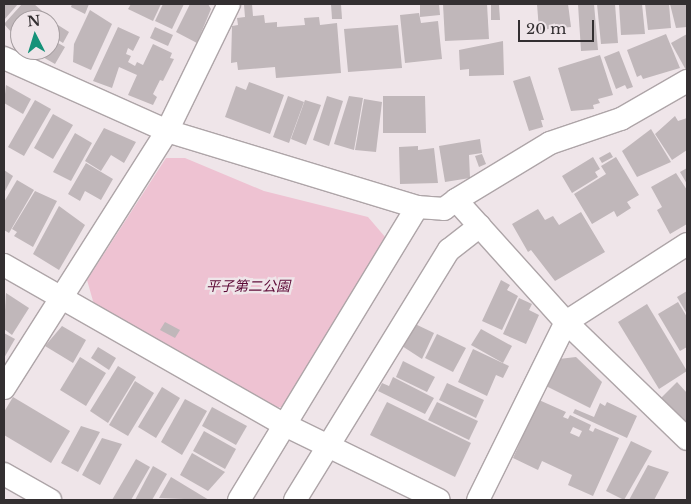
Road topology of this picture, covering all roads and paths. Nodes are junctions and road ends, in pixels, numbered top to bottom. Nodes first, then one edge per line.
1 (229, 4) edge
2 (4, 58) edge
3 (687, 81) edge
4 (167, 131) junction
5 (456, 200) junction
6 (417, 207) junction
7 (480, 226) junction
8 (687, 244) edge
9 (4, 265) edge
10 (60, 296) junction
11 (566, 322) junction
12 (4, 388) edge
13 (285, 425) junction
14 (687, 439) edge
15 (329, 446) junction
16 (4, 474) edge
17 (50, 500) edge
18 (239, 500) edge
19 (295, 500) edge
20 (439, 500) edge
21 (478, 500) edge

1 - 4 street
2 - 4 street
3 - 5 street
4 - 6 street
4 - 10 street
5 - 6 street
5 - 7 street
6 - 13 street
7 - 11 street
7 - 15 street
8 - 11 street
9 - 10 street
10 - 12 street
10 - 13 street
11 - 14 street
11 - 21 street
13 - 15 street
13 - 18 street
15 - 19 street
15 - 20 street
16 - 17 street

